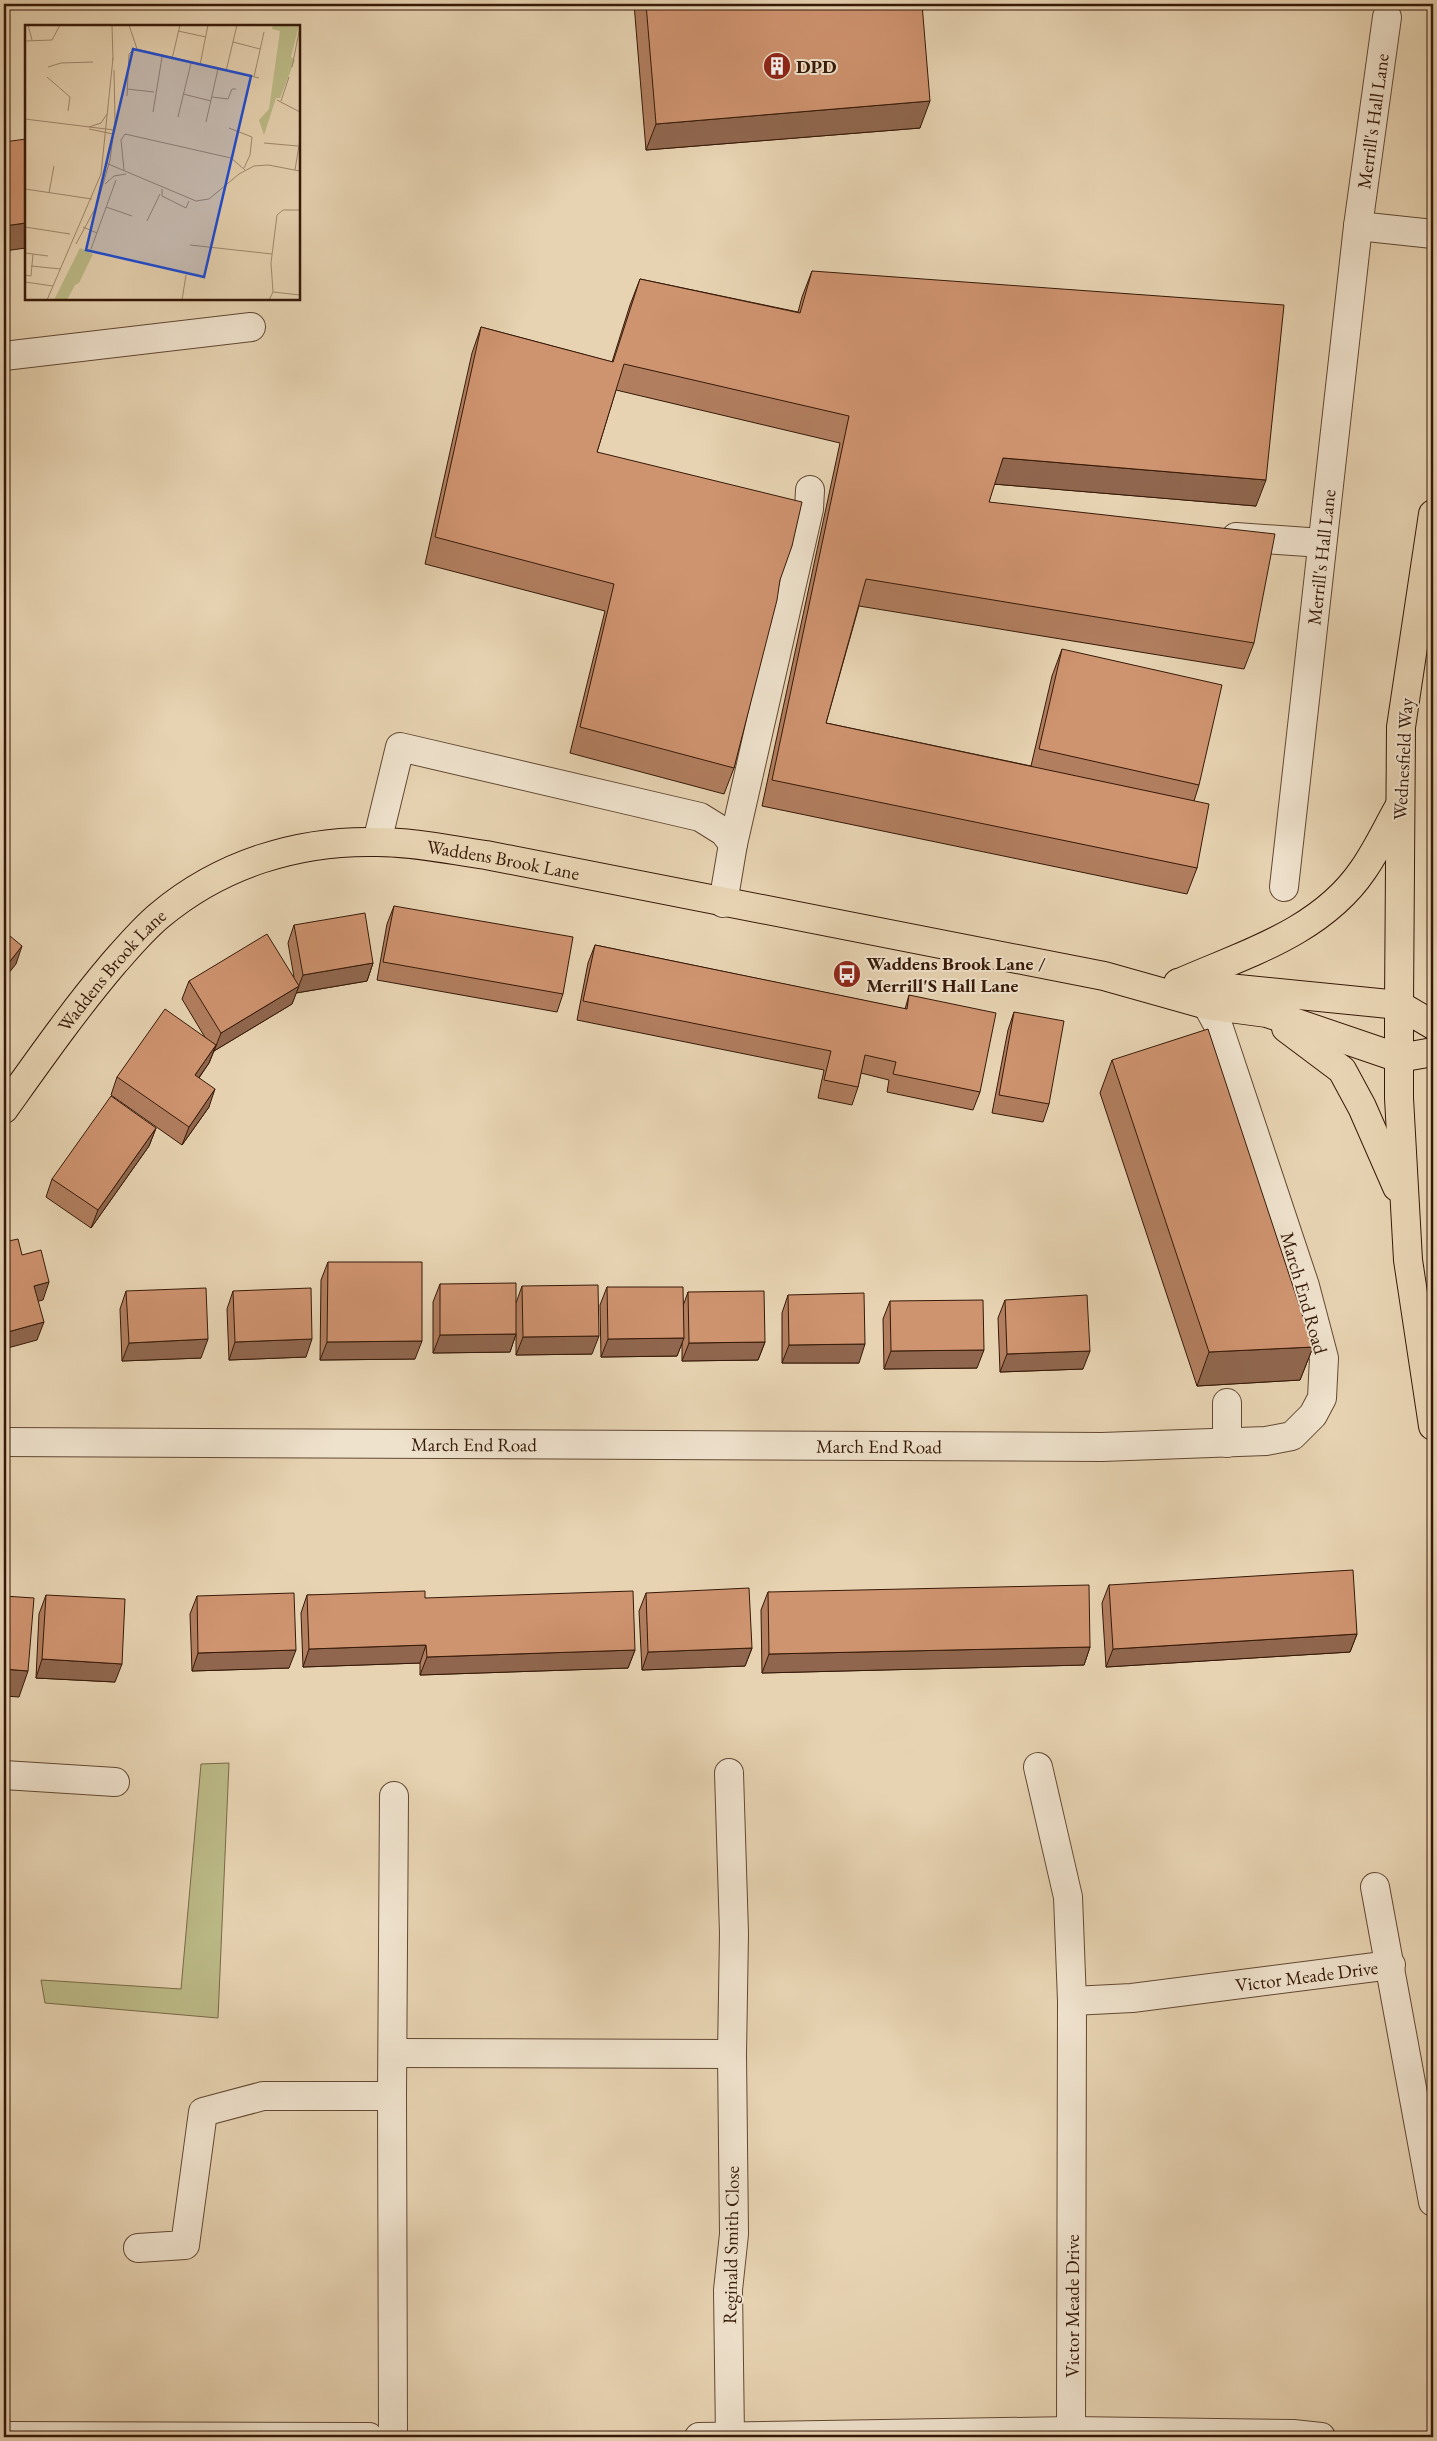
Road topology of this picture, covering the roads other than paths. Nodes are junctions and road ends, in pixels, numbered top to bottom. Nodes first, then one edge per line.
1 (1387, 17) dead end
2 (1358, 226) junction
3 (1433, 234) edge
4 (251, 327) dead end
5 (4, 356) edge
6 (810, 490) dead end
7 (1433, 514) edge
8 (1213, 535) edge
9 (1322, 543) junction
10 (1400, 806) junction
11 (377, 842) junction
12 (733, 844) junction
13 (1284, 888) dead end
14 (723, 903) junction
15 (1104, 976) junction
16 (1178, 983) junction
17 (1206, 1005) junction
18 (1398, 1005) junction
19 (1267, 1013) junction
20 (1433, 1025) edge
21 (1433, 1052) edge
22 (1399, 1058) junction
23 (4, 1109) edge
24 (1404, 1202) junction
25 (1226, 1403) dead end
26 (1432, 1412) edge
27 (4, 1442) edge
28 (1227, 1443) junction
29 (1038, 1767) dead end
30 (729, 1773) dead end
31 (4, 1775) edge
32 (115, 1782) dead end
33 (394, 1796) dead end
34 (1375, 1887) dead end
35 (1390, 1965) junction
36 (1072, 2001) junction
37 (393, 2053) junction
38 (732, 2054) junction
39 (392, 2096) junction
40 (1433, 2202) edge
41 (138, 2248) dead end
42 (1071, 2431) junction
43 (958, 2435) edge
44 (4, 2436) edge
45 (297, 2437) edge
46 (369, 2437) edge
47 (393, 2437) edge
48 (699, 2437) edge
49 (730, 2437) edge
50 (1321, 2437) edge

1 - 2 street, Merrill's Hall Lane
2 - 3 street
2 - 9 street, Merrill's Hall Lane
4 - 5 street
6 - 12 street
7 - 10 main road, Wednesfield Way
8 - 9 street
9 - 13 street, Merrill's Hall Lane
10 - 16 main road
10 - 18 main road, Wednesfield Way
11 - 12 street
11 - 14 main road, Waddens Brook Lane
11 - 23 main road, Waddens Brook Lane
12 - 14 street
14 - 15 main road, Waddens Brook Lane
15 - 16 main road
15 - 17 main road
16 - 18 main road
17 - 19 main road
17 - 28 street, March End Road
18 - 20 main road
18 - 22 main road, Wednesfield Way
19 - 22 main road
19 - 24 main road
21 - 22 main road
22 - 24 main road, Wednesfield Way
24 - 26 main road, Wednesfield Way
25 - 28 street
27 - 28 street, March End Road
29 - 36 street, Victor Meade Drive
30 - 38 street, Reginald Smith Close
31 - 32 street
33 - 37 street
34 - 35 street
35 - 36 street, Victor Meade Drive
35 - 40 street, Victor Meade Drive
36 - 42 street, Victor Meade Drive
37 - 38 street
37 - 39 street
38 - 49 street, Reginald Smith Close
39 - 41 street
39 - 47 street
42 - 43 street
42 - 50 street
43 - 49 street
44 - 45 street
45 - 46 street
48 - 49 street

